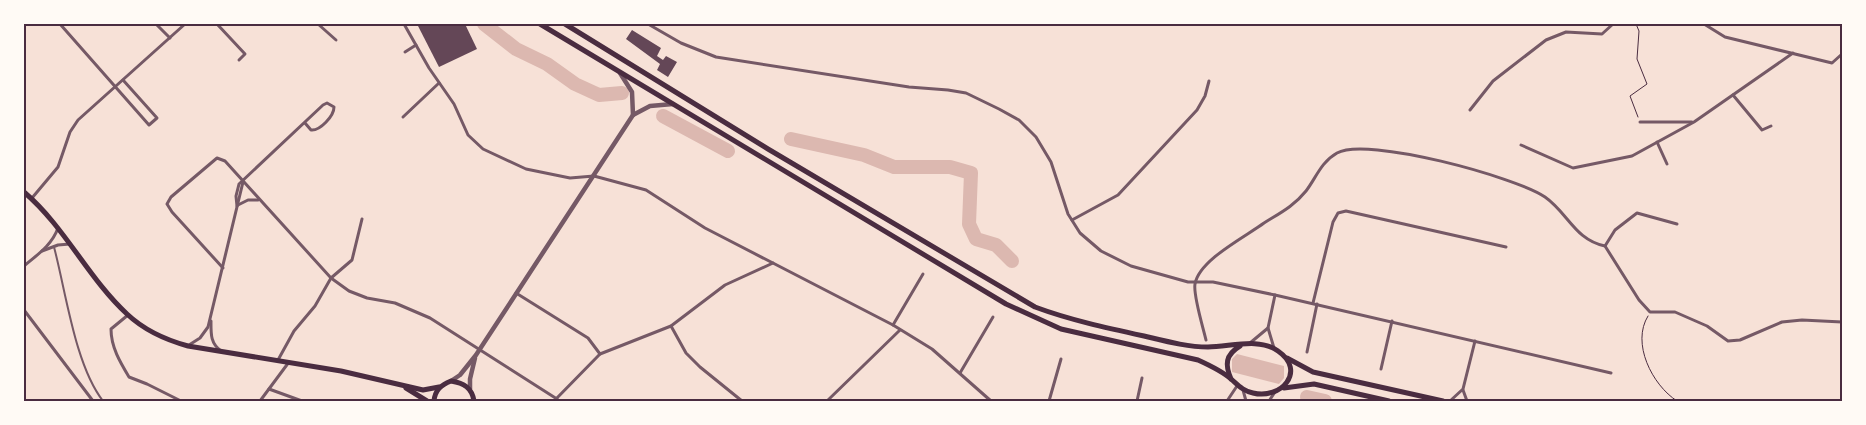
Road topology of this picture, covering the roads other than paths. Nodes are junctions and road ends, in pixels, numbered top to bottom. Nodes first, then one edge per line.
1 (60, 24) edge
2 (156, 24) edge
3 (186, 24) edge
4 (217, 24) edge
5 (318, 24) edge
6 (404, 24) edge
7 (540, 24) edge
8 (565, 24) edge
9 (648, 24) edge
10 (1613, 24) edge
11 (1704, 24) edge
12 (170, 38) junction
13 (336, 40) dead end
14 (416, 45) junction
15 (405, 52) dead end
16 (1793, 53) junction
17 (1842, 54) edge
18 (239, 60) dead end
19 (620, 73) junction
20 (123, 80) junction
21 (1210, 81) dead end
22 (439, 83) junction
23 (116, 86) junction
24 (1733, 95) junction
25 (673, 104) junction
26 (1470, 110) dead end
27 (633, 115) junction
28 (403, 117) dead end
29 (1640, 122) road end
30 (1694, 122) junction
31 (305, 123) junction
32 (1771, 126) dead end
33 (1657, 142) junction
34 (1521, 145) dead end
35 (1667, 164) dead end
36 (594, 176) junction
37 (243, 182) junction
38 (24, 192) edge
39 (32, 198) junction
40 (258, 200) junction
41 (237, 206) junction
42 (362, 219) dead end
43 (1072, 220) junction
44 (1677, 224) dead end
45 (58, 228) junction
46 (72, 245) junction
47 (1605, 246) junction
48 (54, 247) junction
49 (1506, 247) dead end
50 (42, 252) junction
51 (774, 263) junction
52 (24, 266) edge
53 (223, 268) junction
54 (923, 274) dead end
55 (331, 278) junction
56 (1195, 283) junction
57 (516, 293) junction
58 (1275, 295) junction
59 (1315, 304) junction
60 (24, 310) edge
61 (128, 315) junction
62 (993, 317) dead end
63 (211, 318) junction
64 (1392, 321) junction
65 (1842, 322) edge
66 (893, 325) junction
67 (670, 326) junction
68 (1268, 328) junction
69 (900, 330) junction
70 (1206, 340) dead end
71 (1475, 341) junction
72 (1250, 343) junction
73 (1243, 345) junction
74 (188, 346) junction
75 (480, 348) junction
76 (1274, 348) junction
77 (223, 352) junction
78 (1307, 352) dead end
79 (476, 354) junction
80 (600, 354) junction
81 (1286, 358) junction
82 (1062, 359) dead end
83 (278, 360) junction
84 (289, 362) junction
85 (1381, 368) dead end
86 (960, 373) junction
87 (1611, 373) dead end
88 (1142, 378) dead end
89 (1231, 379) junction
90 (451, 381) junction
91 (1237, 386) junction
92 (403, 387) junction
93 (439, 387) junction
94 (1283, 388) junction
95 (269, 389) junction
96 (470, 389) junction
97 (1463, 389) junction
98 (1243, 390) junction
99 (1274, 392) junction
100 (555, 400) edge
101 (93, 401) edge
102 (103, 401) edge
103 (181, 401) edge
104 (260, 401) edge
105 (302, 401) edge
106 (427, 401) edge
107 (434, 401) edge
108 (474, 401) edge
109 (742, 401) edge
110 (827, 401) edge
111 (991, 401) edge
112 (1049, 401) edge
113 (1138, 401) edge
114 (1227, 401) edge
115 (1246, 401) edge
116 (1269, 401) edge
117 (1389, 401) edge
118 (1442, 401) edge
119 (1450, 401) edge
120 (1468, 401) edge

1 - 23 street
2 - 12 street
3 - 12 street
4 - 18 street
5 - 13 street
6 - 14 street
7 - 19 main road
8 - 73 main road
9 - 43 street
10 - 26 street
11 - 16 street
12 - 20 street
14 - 15 street
14 - 22 street
16 - 17 street
16 - 24 street
19 - 25 main road
19 - 27 street
20 - 23 street
20 - 23 street
21 - 43 street
22 - 28 street
22 - 36 street
23 - 39 street
24 - 30 street
24 - 32 street
25 - 27 street
25 - 89 main road
27 - 36 street
29 - 30 street
30 - 33 street
31 - 31 street
31 - 37 street
33 - 34 street
33 - 35 street
36 - 51 street
36 - 57 street
37 - 40 street
37 - 41 street
37 - 41 street
37 - 53 street
38 - 39 main road
39 - 45 main road
40 - 41 street
40 - 55 street
41 - 53 street
42 - 55 street
43 - 56 street
44 - 47 street
45 - 46 main road
45 - 50 street
46 - 48 street
46 - 61 main road
47 - 56 street
47 - 65 street
48 - 50 street
48 - 102 lane
49 - 59 street
50 - 52 street
51 - 66 street
51 - 67 street
53 - 63 street
54 - 66 street
55 - 75 street
55 - 83 street
56 - 58 street
56 - 70 street
57 - 75 street
57 - 80 street
58 - 59 street
58 - 68 street
59 - 64 street
59 - 78 street
60 - 101 street
61 - 74 main road
61 - 103 street
62 - 86 street
63 - 74 street
63 - 77 street
64 - 71 street
64 - 85 street
66 - 69 street
67 - 80 street
67 - 109 street
68 - 72 street
68 - 76 street
69 - 86 street
69 - 110 street
71 - 87 street
71 - 97 street
72 - 73 main road
72 - 76 main road
73 - 89 main road
74 - 77 main road
75 - 79 street
75 - 100 street
76 - 81 main road
77 - 83 main road
79 - 90 street
79 - 96 street
80 - 100 street
81 - 94 main road
81 - 118 main road
82 - 112 street
83 - 84 main road
84 - 92 main road
84 - 95 street
86 - 111 street
88 - 113 street
89 - 91 main road
90 - 93 main road
90 - 96 main road
91 - 98 main road
91 - 114 street
92 - 93 main road
92 - 106 main road
93 - 107 main road
94 - 99 main road
94 - 117 main road
95 - 104 street
95 - 105 street
96 - 108 main road
97 - 119 street
97 - 120 street
98 - 99 main road
98 - 115 street
99 - 116 street

